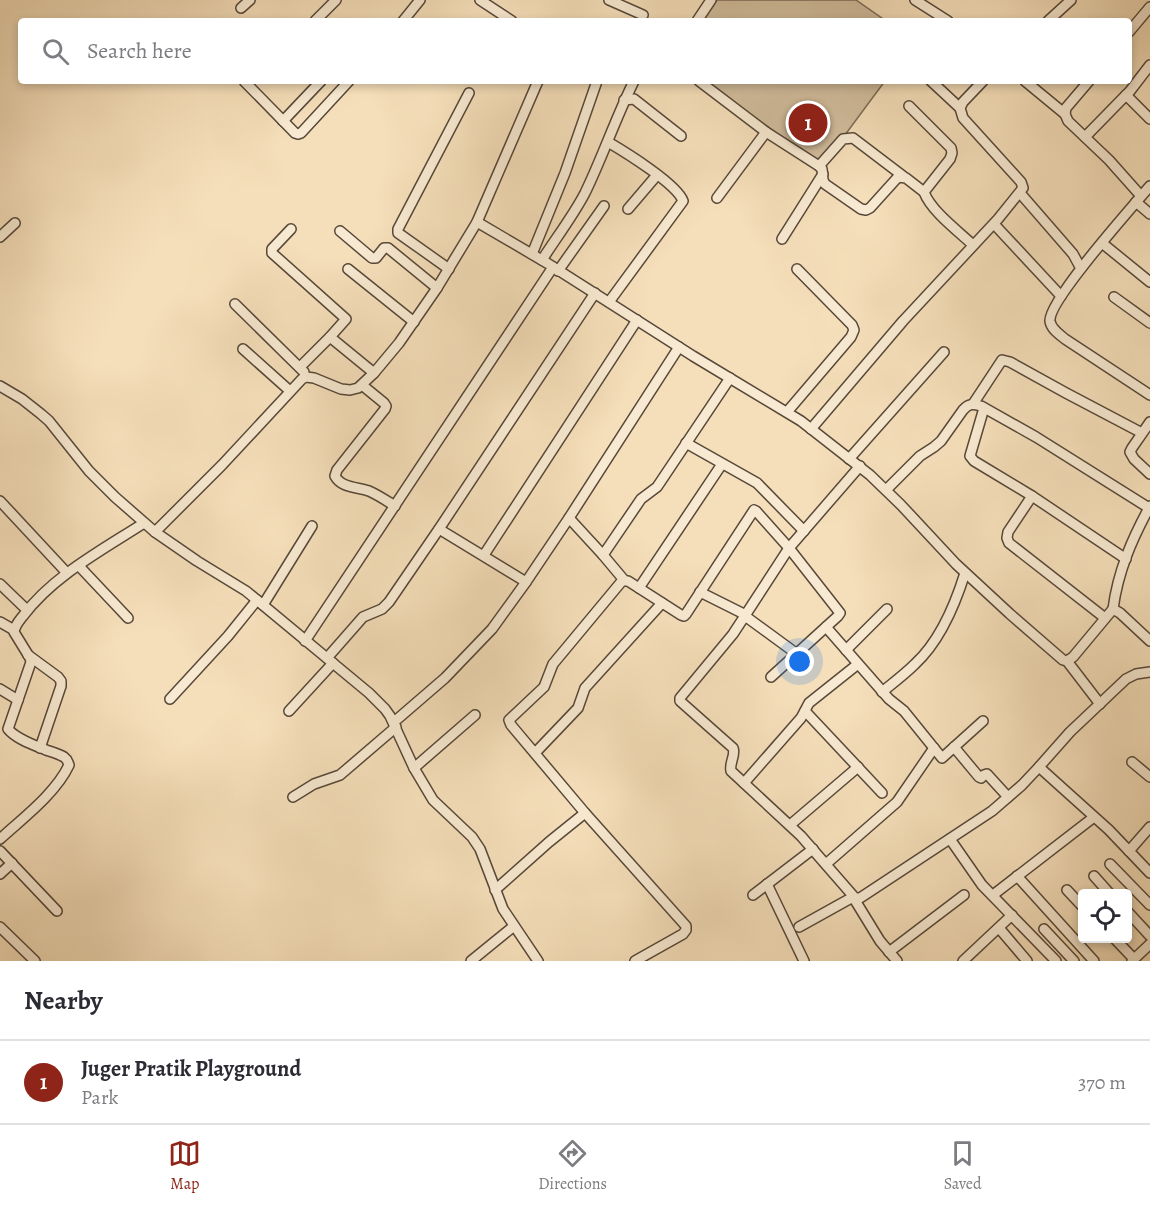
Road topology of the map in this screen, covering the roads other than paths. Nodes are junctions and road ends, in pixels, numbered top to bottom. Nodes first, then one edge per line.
1 (250, 0) edge
2 (336, 0) edge
3 (420, 0) edge
4 (480, 0) edge
5 (609, 0) edge
6 (711, 0) edge
7 (1071, 0) edge
8 (922, 2) edge
9 (491, 3) edge
10 (1150, 7) edge
11 (241, 8) dead end
12 (643, 15) dead end
13 (318, 18) edge
14 (405, 18) edge
15 (508, 18) edge
16 (699, 18) edge
17 (944, 18) edge
18 (1051, 18) edge
19 (1132, 28) edge
20 (1150, 66) edge
21 (251, 84) edge
22 (318, 84) edge
23 (346, 84) edge
24 (537, 84) edge
25 (596, 84) edge
26 (632, 84) edge
27 (703, 84) edge
28 (934, 84) edge
29 (980, 84) edge
30 (1029, 84) edge
31 (1086, 84) edge
32 (469, 93) dead end
33 (1126, 95) junction
34 (624, 100) junction
35 (909, 106) dead end
36 (960, 108) junction
37 (1065, 114) junction
38 (1150, 119) edge
39 (283, 121) junction
40 (766, 132) junction
41 (681, 136) dead end
42 (1085, 137) junction
43 (608, 141) junction
44 (821, 170) junction
45 (657, 175) junction
46 (903, 176) junction
47 (1150, 186) edge
48 (924, 192) junction
49 (1020, 193) junction
50 (717, 198) dead end
51 (1139, 199) junction
52 (604, 206) dead end
53 (628, 209) dead end
54 (1150, 214) edge
55 (477, 222) junction
56 (15, 223) dead end
57 (994, 224) junction
58 (291, 229) dead end
59 (340, 231) dead end
60 (0, 237) edge
61 (782, 239) dead end
62 (1102, 243) junction
63 (973, 245) junction
64 (532, 254) junction
65 (542, 260) junction
66 (1082, 267) junction
67 (348, 269) dead end
68 (449, 269) junction
69 (556, 269) junction
70 (797, 269) dead end
71 (1150, 282) edge
72 (437, 288) junction
73 (596, 293) junction
74 (1061, 296) junction
75 (1114, 297) dead end
76 (609, 303) junction
77 (235, 304) dead end
78 (637, 320) junction
79 (414, 322) junction
80 (1150, 323) edge
81 (330, 337) junction
82 (679, 347) junction
83 (243, 349) dead end
84 (944, 352) dead end
85 (300, 367) junction
86 (374, 373) junction
87 (306, 377) junction
88 (730, 378) junction
89 (362, 385) junction
90 (0, 386) edge
91 (290, 391) junction
92 (1150, 395) edge
93 (973, 404) junction
94 (984, 408) junction
95 (787, 412) junction
96 (1150, 422) edge
97 (811, 429) junction
98 (1142, 433) junction
99 (686, 443) junction
100 (849, 459) junction
101 (722, 464) junction
102 (860, 466) junction
103 (1150, 474) edge
104 (886, 490) junction
105 (1032, 496) junction
106 (0, 501) edge
107 (395, 506) junction
108 (1150, 507) edge
109 (568, 518) junction
110 (144, 523) junction
111 (312, 526) dead end
112 (439, 529) junction
113 (804, 531) junction
114 (155, 532) junction
115 (789, 548) junction
116 (484, 555) junction
117 (603, 555) junction
118 (1126, 559) junction
119 (79, 566) junction
120 (67, 573) junction
121 (965, 573) junction
122 (624, 580) junction
123 (526, 582) junction
124 (0, 584) edge
125 (639, 588) junction
126 (700, 592) junction
127 (260, 602) junction
128 (662, 603) junction
129 (887, 609) dead end
130 (1113, 609) junction
131 (27, 610) junction
132 (746, 615) junction
133 (128, 618) dead end
134 (1105, 618) junction
135 (0, 622) edge
136 (826, 627) junction
137 (14, 630) junction
138 (305, 641) junction
139 (1150, 641) edge
140 (846, 650) junction
141 (797, 654) junction
142 (28, 655) junction
143 (330, 661) junction
144 (1067, 661) junction
145 (858, 664) junction
146 (1150, 672) edge
147 (771, 677) dead end
148 (0, 688) edge
149 (882, 692) junction
150 (170, 699) dead end
151 (18, 700) junction
152 (1100, 704) junction
153 (289, 711) dead end
154 (805, 711) junction
155 (475, 715) dead end
156 (983, 721) dead end
157 (395, 724) junction
158 (954, 747) junction
159 (40, 748) junction
160 (934, 748) junction
161 (535, 753) junction
162 (1132, 762) dead end
163 (858, 767) junction
164 (1039, 767) junction
165 (414, 768) junction
166 (1150, 777) edge
167 (744, 783) junction
168 (882, 793) dead end
169 (293, 797) dead end
170 (1008, 797) junction
171 (585, 813) junction
172 (1094, 817) junction
173 (790, 825) junction
174 (1150, 827) edge
175 (0, 839) edge
176 (950, 839) junction
177 (813, 849) junction
178 (0, 851) edge
179 (1129, 851) junction
180 (12, 863) junction
181 (826, 864) junction
182 (1110, 864) dead end
183 (1150, 873) edge
184 (0, 874) edge
185 (1017, 876) junction
186 (1094, 876) dead end
187 (767, 884) junction
188 (1106, 889) edge
189 (495, 890) junction
190 (1067, 890) dead end
191 (753, 895) dead end
192 (964, 895) dead end
193 (993, 895) junction
194 (855, 898) junction
195 (1078, 901) edge
196 (1150, 905) edge
197 (57, 911) dead end
198 (1012, 915) junction
199 (1132, 916) edge
200 (514, 926) junction
201 (0, 927) edge
202 (799, 927) dead end
203 (999, 928) junction
204 (1044, 929) dead end
205 (1150, 936) edge
206 (1118, 943) edge
207 (1150, 944) edge
208 (889, 952) junction
209 (1133, 960) edge
210 (35, 961) edge
211 (471, 961) edge
212 (538, 961) edge
213 (635, 961) edge
214 (804, 961) edge
215 (897, 961) edge
216 (963, 961) edge
217 (1027, 961) edge
218 (1055, 961) edge
219 (1074, 961) edge
220 (1094, 961) edge

1 - 11 street
2 - 13 street
3 - 14 street
4 - 9 street
5 - 12 street
6 - 16 street
7 - 18 street
8 - 17 street
9 - 15 street
10 - 19 street
20 - 33 street
21 - 39 street
22 - 39 street
23 - 39 street
24 - 55 street
25 - 64 street
26 - 34 street
27 - 40 street
28 - 36 street
29 - 36 street
30 - 37 street
31 - 37 street
32 - 68 street
33 - 38 street
33 - 42 street
34 - 41 street
34 - 43 street
35 - 48 street
36 - 49 street
37 - 42 street
40 - 44 street
40 - 50 street
42 - 51 street
43 - 45 street
43 - 65 street
44 - 46 street
44 - 46 street
44 - 61 street
45 - 53 street
45 - 76 street
46 - 48 street
47 - 51 street
48 - 63 street
49 - 57 street
49 - 66 street
51 - 54 street
51 - 62 street
52 - 69 street
55 - 64 street
55 - 68 street
56 - 60 street
57 - 63 street
57 - 74 street
58 - 81 street
59 - 72 street
62 - 66 street
62 - 71 street
63 - 97 street
64 - 65 street
65 - 69 street
66 - 74 street
67 - 79 street
68 - 72 street
69 - 73 street
69 - 107 street
70 - 95 street
72 - 79 street
73 - 76 street
73 - 112 street
74 - 92 street
75 - 80 street
76 - 78 street
77 - 85 street
78 - 82 street
78 - 116 street
79 - 86 street
81 - 85 street
81 - 86 street
82 - 88 street
82 - 109 street
83 - 91 street
84 - 100 street
85 - 87 street
86 - 89 street
87 - 89 street
87 - 91 street
88 - 95 street
88 - 99 street
89 - 107 street
90 - 110 street
91 - 114 street
93 - 94 street
93 - 98 street
93 - 104 street
94 - 105 street
94 - 108 street
95 - 97 street
96 - 98 street
97 - 100 street
98 - 103 street
99 - 101 street
99 - 117 street
100 - 102 street
101 - 113 street
101 - 125 street
102 - 104 street
102 - 113 street
104 - 121 street
105 - 118 street
105 - 134 street
106 - 120 street
107 - 138 street
108 - 118 street
109 - 117 street
109 - 123 street
110 - 114 street
110 - 119 street
111 - 127 street
112 - 116 street
112 - 143 street
113 - 115 street
114 - 127 street
115 - 126 street
115 - 132 street
115 - 136 street
116 - 123 street
117 - 122 street
118 - 130 street
119 - 120 street
119 - 133 street
120 - 131 street
121 - 144 street
121 - 149 street
122 - 125 street
122 - 161 street
123 - 157 street
124 - 131 street
125 - 128 street
126 - 128 street
126 - 132 street
127 - 138 street
127 - 150 street
128 - 161 street
129 - 140 street
130 - 134 street
130 - 139 street
131 - 137 street
132 - 141 street
132 - 167 street
134 - 144 street
135 - 137 street
136 - 140 street
136 - 141 street
137 - 142 street
138 - 143 street
140 - 145 street
141 - 147 street
142 - 151 street
142 - 159 street
143 - 153 street
143 - 157 street
144 - 152 street
145 - 149 street
145 - 154 street
146 - 152 street
148 - 151 street
149 - 160 street
151 - 159 street
152 - 164 street
154 - 163 street
154 - 167 street
155 - 165 street
156 - 158 street
157 - 165 street
157 - 169 street
158 - 160 street
158 - 170 street
159 - 175 street
160 - 181 street
161 - 171 street
162 - 166 street
163 - 168 street
163 - 173 street
164 - 170 street
164 - 172 street
165 - 189 street
167 - 173 street
170 - 176 street
171 - 189 street
171 - 213 street
172 - 179 street
172 - 185 street
173 - 177 street
174 - 179 street
176 - 193 street
176 - 194 street
177 - 181 street
177 - 187 street
178 - 180 street
179 - 183 street
180 - 184 street
180 - 197 street
181 - 194 street
182 - 196 street
185 - 193 street
185 - 220 street
186 - 188 street
187 - 191 street
187 - 214 street
189 - 200 street
190 - 195 street
192 - 208 street
193 - 198 street
194 - 202 street
194 - 208 street
198 - 203 street
198 - 218 street
199 - 205 street
200 - 211 street
200 - 212 street
201 - 210 street
203 - 216 street
203 - 217 street
204 - 219 street
206 - 209 street
207 - 209 street
208 - 215 street

